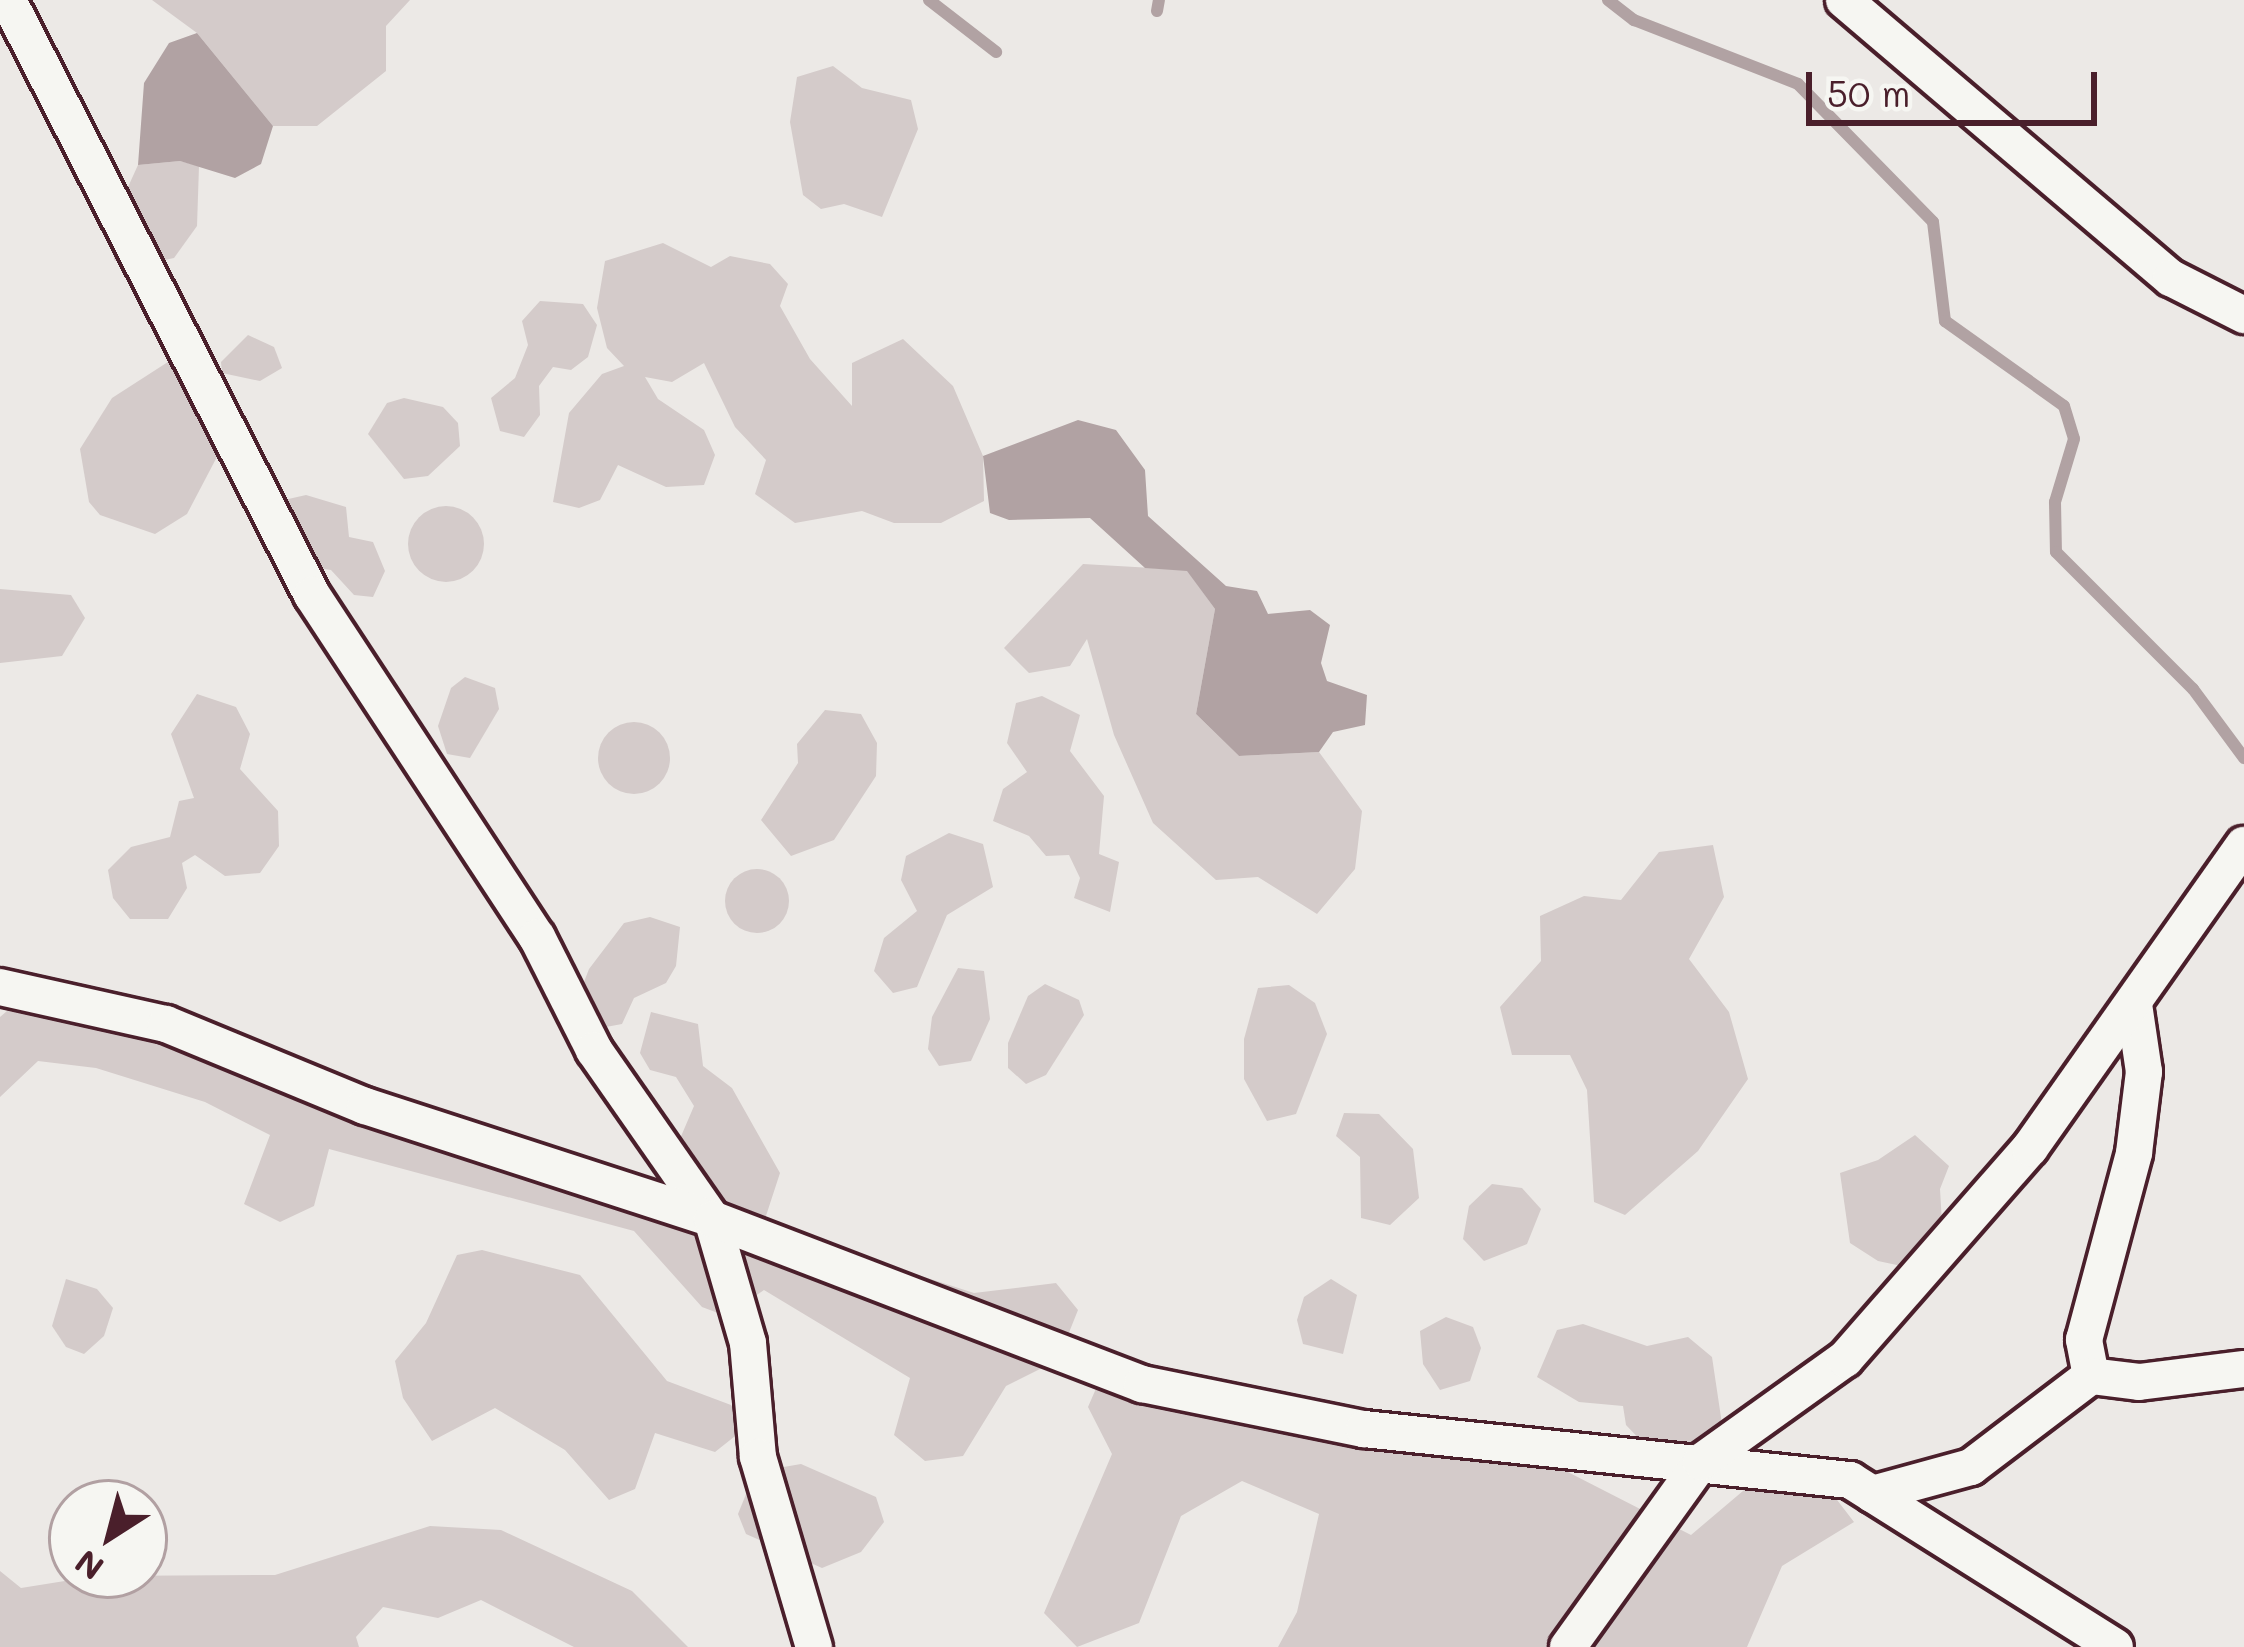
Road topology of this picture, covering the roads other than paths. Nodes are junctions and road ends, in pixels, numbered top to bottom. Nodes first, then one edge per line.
1 (8, 0) edge
2 (1844, 0) edge
3 (2244, 315) edge
4 (2244, 845) edge
5 (0, 987) edge
6 (2134, 1004) junction
7 (712, 1219) junction
8 (2244, 1369) edge
9 (2091, 1376) junction
10 (1701, 1462) junction
11 (1872, 1494) junction
12 (2101, 1643) edge
13 (814, 1647) edge
14 (1568, 1647) edge

1 - 7 street
2 - 3 street
4 - 6 street
5 - 7 street
6 - 9 street
6 - 10 street
7 - 10 street
7 - 13 street
8 - 9 street
9 - 11 street
10 - 11 street
10 - 14 street
11 - 12 street

